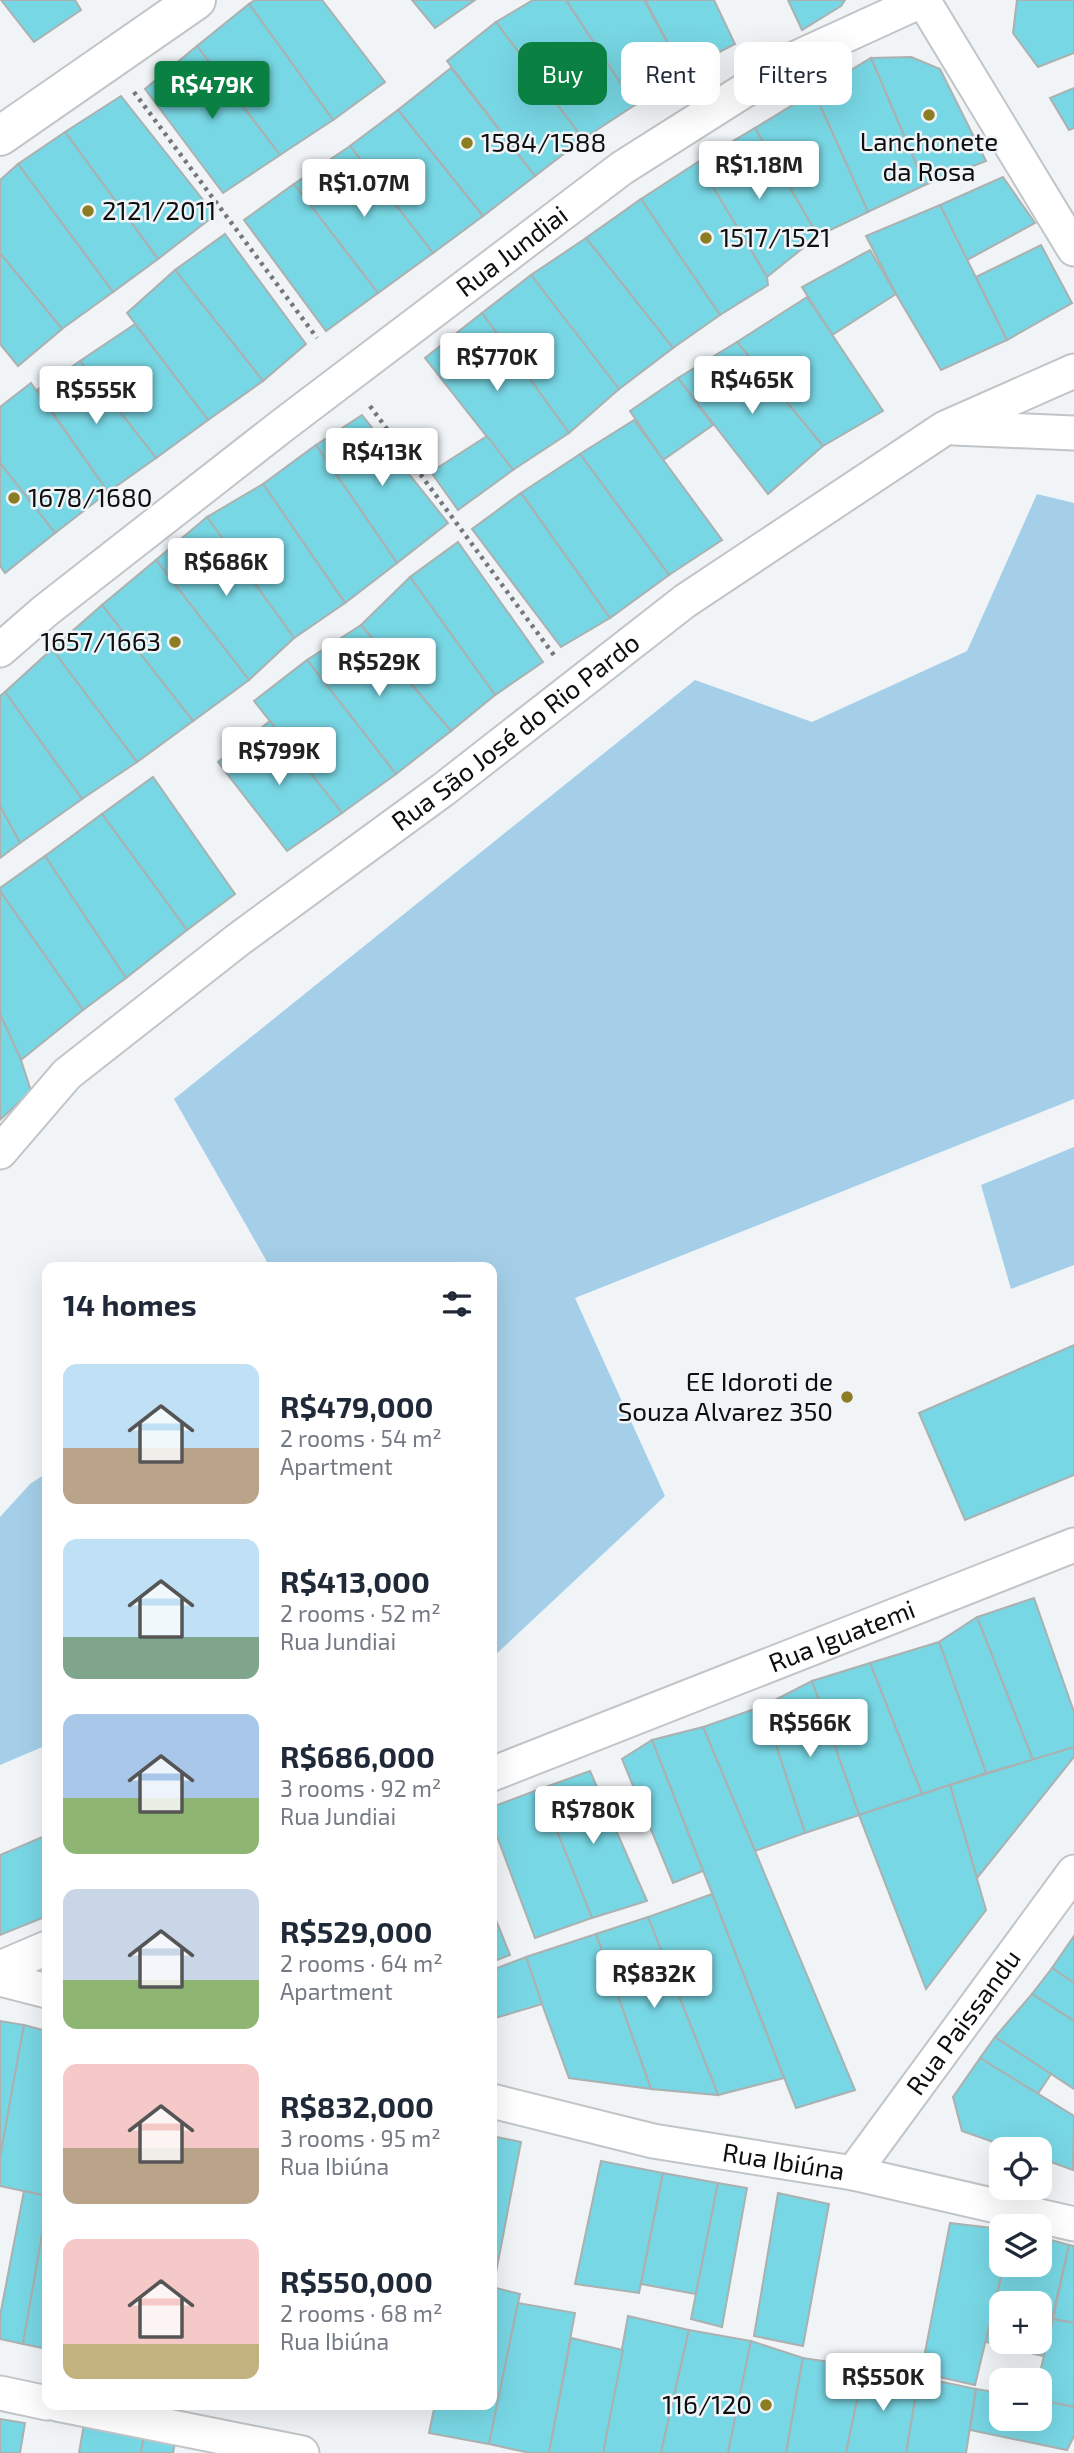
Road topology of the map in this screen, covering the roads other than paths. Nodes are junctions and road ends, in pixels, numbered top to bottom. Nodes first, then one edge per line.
1 (197, 0) edge
2 (923, 0) edge
3 (0, 136) edge
4 (1074, 249) edge
5 (1074, 371) edge
6 (944, 428) junction
7 (1074, 433) edge
8 (0, 650) edge
9 (0, 1152) edge
10 (1074, 1545) edge
11 (497, 1772) edge
12 (1074, 1872) edge
13 (42, 1950) edge
14 (0, 1968) edge
15 (0, 1979) edge
16 (42, 1990) edge
17 (497, 2102) edge
18 (853, 2173) junction
19 (1074, 2224) edge
20 (0, 2393) edge
21 (42, 2402) edge
22 (87, 2410) edge
23 (302, 2453) edge

1 - 3 main road
2 - 4 street
2 - 8 street, Rua Jundiai
5 - 6 street, Rua São José do Rio Pardo
6 - 7 street
6 - 9 street, Rua São José do Rio Pardo
10 - 11 street, Rua Iguatemi
12 - 18 street, Rua Paissandu
13 - 14 street
15 - 16 street
17 - 18 street, Rua Ibiúna
18 - 19 street, Rua Ibiúna
20 - 21 street
22 - 23 street

